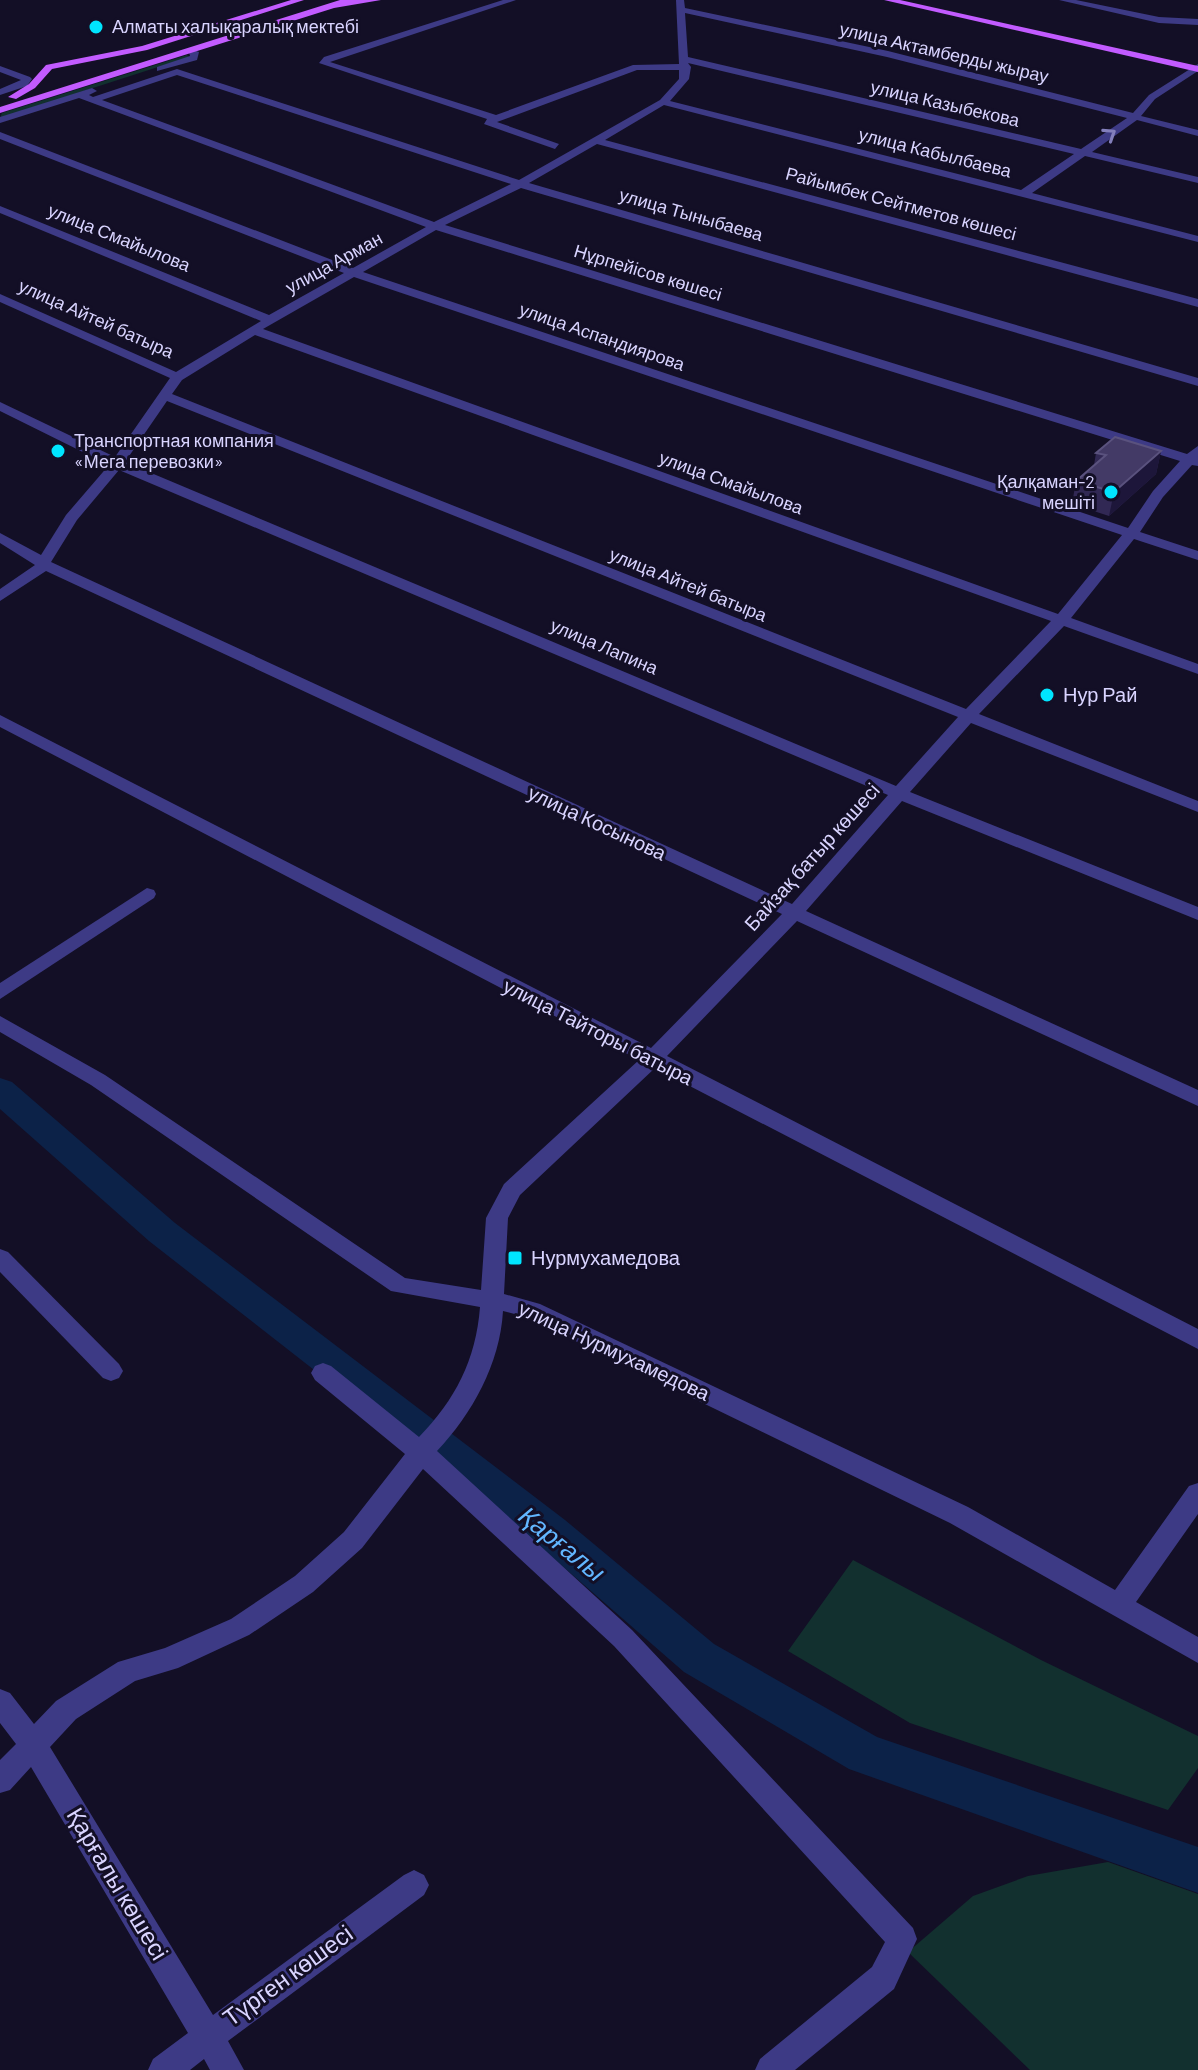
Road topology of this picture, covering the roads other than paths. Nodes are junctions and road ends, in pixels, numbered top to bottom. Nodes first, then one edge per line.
1 (300, 0) edge
2 (349, 0) edge
3 (377, 0) edge
4 (512, 0) edge
5 (888, 0) edge
6 (1063, 0) edge
7 (325, 4) edge
8 (681, 5) edge
9 (1198, 22) edge
10 (191, 50) junction
11 (66, 63) junction
12 (685, 63) junction
13 (114, 66) junction
14 (1197, 68) edge
15 (0, 69) edge
16 (0, 92) edge
17 (79, 95) junction
18 (13, 97) junction
19 (93, 100) junction
20 (0, 101) edge
21 (663, 102) junction
22 (0, 110) edge
23 (1134, 118) junction
24 (497, 119) junction
25 (0, 120) edge
26 (1198, 133) edge
27 (0, 135) edge
28 (595, 140) junction
29 (555, 146) dead end
30 (1081, 152) junction
31 (1198, 180) edge
32 (520, 184) junction
33 (1023, 194) junction
34 (0, 209) edge
35 (435, 226) junction
36 (1198, 239) edge
37 (355, 273) junction
38 (0, 298) edge
39 (1198, 303) edge
40 (270, 320) junction
41 (253, 330) junction
42 (177, 377) junction
43 (1198, 382) edge
44 (165, 396) junction
45 (0, 406) edge
46 (1195, 457) edge
47 (117, 464) junction
48 (1131, 534) junction
49 (0, 537) edge
50 (1198, 556) edge
51 (45, 562) junction
52 (0, 596) edge
53 (1061, 620) junction
54 (1198, 669) edge
55 (966, 718) junction
56 (0, 720) edge
57 (898, 793) junction
58 (1198, 807) edge
59 (147, 894) dead end
60 (793, 914) junction
61 (1198, 914) edge
62 (0, 992) edge
63 (0, 1023) edge
64 (651, 1060) junction
65 (1198, 1099) edge
66 (0, 1258) edge
67 (493, 1298) junction
68 (1198, 1340) edge
69 (111, 1371) dead end
70 (323, 1373) dead end
71 (422, 1450) junction
72 (1198, 1494) edge
73 (1120, 1604) junction
74 (1198, 1651) edge
75 (0, 1702) edge
76 (33, 1744) junction
77 (0, 1780) edge
78 (414, 1885) dead end
79 (208, 2035) junction
80 (164, 2070) edge
81 (228, 2070) edge
82 (771, 2070) edge

1 - 11 main road
2 - 7 main road
3 - 7 main road
4 - 24 street
5 - 14 main road
6 - 9 street
7 - 10 main road
7 - 13 main road
8 - 12 street
8 - 23 street, улица Актамберды жырау
10 - 17 street
10 - 22 main road
11 - 13 main road
11 - 18 main road
12 - 21 street, улица Арман
12 - 24 street, улица Казыбекова
12 - 30 street, улица Казыбекова
13 - 18 main road
14 - 23 street
15 - 16 street
17 - 19 street, Нұрпейісов көшесі
17 - 25 street
18 - 20 main road
19 - 32 street, улица Тыныбаева
19 - 35 street, Нұрпейісов көшесі
21 - 28 street, улица Арман
21 - 33 street, улица Кабылбаева
23 - 26 street, улица Актамберды жырау
30 -> 23 street
24 - 29 street
27 - 37 street, улица Аспандиярова
28 - 32 street, улица Арман
28 - 39 street, Райымбек Сейтметов көшесі
30 - 31 street, улица Казыбекова
30 - 33 street
32 - 35 street, улица Арман
32 - 43 street, улица Тыныбаева
33 - 36 street, улица Кабылбаева
34 - 40 street, улица Смайылова
35 - 37 street, улица Арман
35 - 46 street, Нұрпейісов көшесі
37 - 40 street, улица Арман
37 - 48 street, улица Аспандиярова
38 - 42 street, улица Айтей батыра
40 - 41 street, улица Арман
41 - 42 street, улица Арман
41 - 53 street, улица Смайылова
42 - 44 street, улица Арман
44 - 47 street, улица Арман
44 - 55 street, улица Айтей батыра
45 - 47 street, улица Лапина
46 - 48 street, Байзақ батыр көшесі
47 - 51 street, улица Арман
47 - 57 street, улица Лапина
48 - 50 street, улица Аспандиярова
48 - 53 street, Байзақ батыр көшесі
49 - 51 street, улица Косынова
51 - 52 street, улица Арман
51 - 60 street, улица Косынова
53 - 54 street, улица Смайылова
53 - 55 street, Байзақ батыр көшесі
55 - 57 street, Байзақ батыр көшесі
55 - 58 street, улица Айтей батыра
56 - 64 street, улица Тайторы батыра
57 - 60 street, Байзақ батыр көшесі
57 - 61 street, улица Лапина
59 - 62 street
60 - 64 street, Байзақ батыр көшесі
60 - 65 street, улица Косынова
63 - 67 street, улица Нурмухамедова
64 - 67 street, Байзақ батыр көшесі
64 - 68 street, улица Тайторы батыра
66 - 69 street
67 - 71 street, Байзақ батыр көшесі
67 - 73 street, улица Нурмухамедова
70 - 71 street
71 - 76 street, Байзақ батыр көшесі
71 - 82 street
72 - 73 street
73 - 74 street, улица Нурмухамедова
75 - 76 street, Қарғалы көшесі
76 - 77 street, Байзақ батыр көшесі
76 - 79 street, Қарғалы көшесі
78 - 79 street, Түрген көшесі
79 - 80 street, Түрген көшесі
79 - 81 street, Қарғалы көшесі

